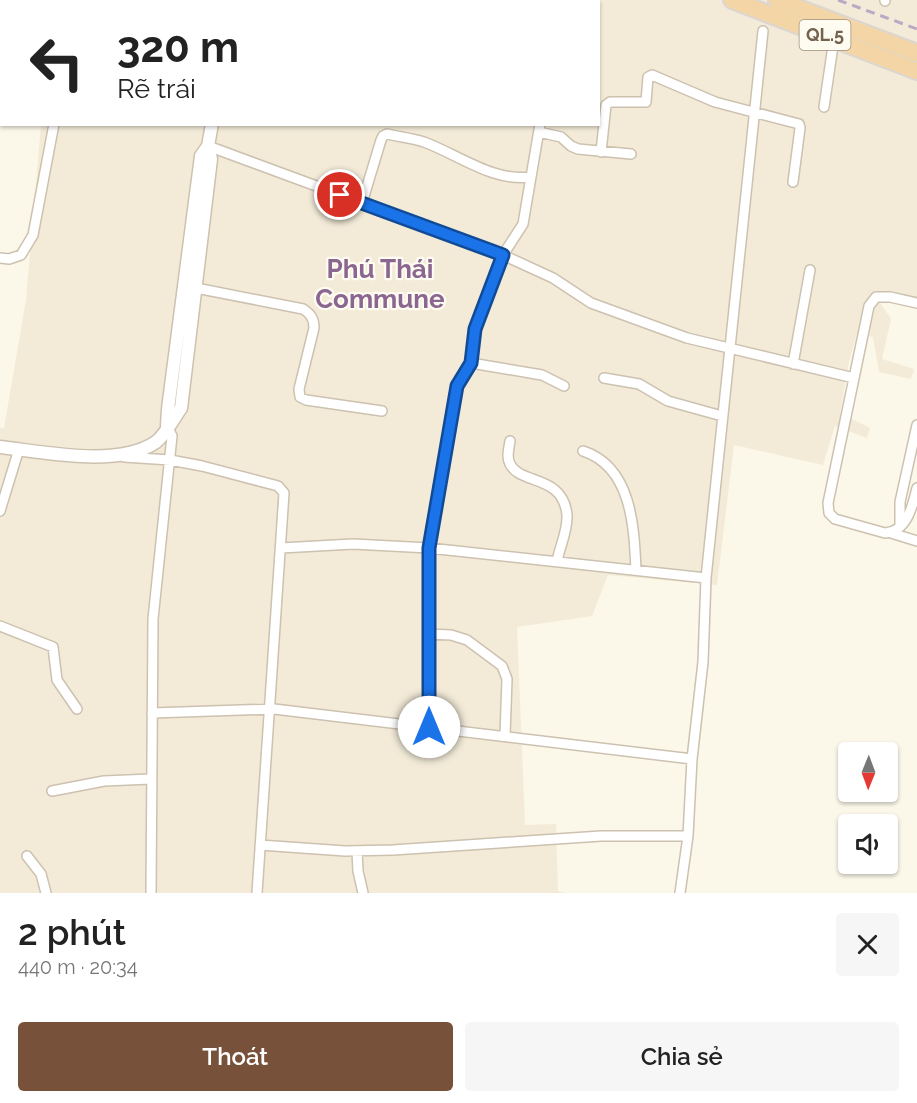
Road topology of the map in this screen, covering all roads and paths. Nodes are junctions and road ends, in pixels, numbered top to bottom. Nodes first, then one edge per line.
1 (732, 0) edge
2 (777, 0) edge
3 (763, 31) dead end
4 (834, 39) junction
5 (917, 52) edge
6 (917, 71) edge
7 (824, 107) dead end
8 (754, 112) junction
9 (54, 126) edge
10 (212, 126) edge
11 (539, 128) edge
12 (208, 146) junction
13 (601, 152) junction
14 (631, 154) dead end
15 (531, 177) junction
16 (793, 182) dead end
17 (362, 203) junction
18 (503, 255) junction
19 (0, 258) edge
20 (810, 270) dead end
21 (196, 288) junction
22 (917, 303) edge
23 (728, 348) junction
24 (471, 363) junction
25 (793, 364) junction
26 (604, 378) dead end
27 (854, 378) junction
28 (564, 386) dead end
29 (382, 411) dead end
30 (722, 416) junction
31 (917, 425) edge
32 (168, 426) junction
33 (510, 441) dead end
34 (0, 447) edge
35 (19, 449) junction
36 (583, 451) dead end
37 (116, 457) junction
38 (170, 460) junction
39 (917, 488) edge
40 (0, 511) edge
41 (900, 526) junction
42 (891, 533) junction
43 (917, 541) edge
44 (281, 548) junction
45 (429, 548) junction
46 (557, 561) junction
47 (636, 570) junction
48 (706, 578) junction
49 (0, 626) edge
50 (428, 634) junction
51 (77, 709) dead end
52 (269, 710) junction
53 (152, 713) junction
54 (429, 727) junction
55 (505, 736) junction
56 (692, 759) junction
57 (151, 779) junction
58 (52, 791) dead end
59 (688, 836) junction
60 (260, 845) junction
61 (357, 851) junction
62 (27, 856) dead end
63 (46, 893) edge
64 (151, 893) edge
65 (257, 893) edge
66 (363, 893) edge
67 (680, 893) edge

1 - 4 highway, QL.5
2 - 5 highway, QL.5
3 - 8 street
4 - 6 highway, QL.5
4 - 7 street
8 - 13 street
8 - 16 street
8 - 23 street
9 - 19 street
10 - 12 street
11 - 13 street
11 - 15 street
12 - 17 street
12 - 21 street
12 - 32 street
13 - 14 street
15 - 17 street
15 - 18 street
17 - 18 street
18 - 23 street
18 - 24 street
20 - 25 street
21 - 29 street
21 - 32 street
22 - 27 street
23 - 25 street
23 - 30 street
24 - 28 street
24 - 45 street
25 - 27 street
26 - 30 street
27 - 42 street
30 - 48 street
31 - 41 street
32 - 37 street
32 - 38 street
33 - 46 street
34 - 35 street
35 - 37 street
35 - 40 street
36 - 47 street
37 - 38 street
38 - 44 street
38 - 53 street
39 - 41 street
41 - 42 street
42 - 43 street
44 - 45 street
44 - 52 street
45 - 46 street
45 - 50 street
46 - 47 street
47 - 48 street
48 - 56 street
49 - 51 street
50 - 54 street
50 - 55 street
52 - 53 street
52 - 54 street
52 - 60 street
53 - 57 street
54 - 55 street
55 - 56 street
56 - 59 street
57 - 58 street
57 - 64 street
59 - 61 street
59 - 67 street
60 - 61 street
60 - 65 street
61 - 66 street
62 - 63 street

